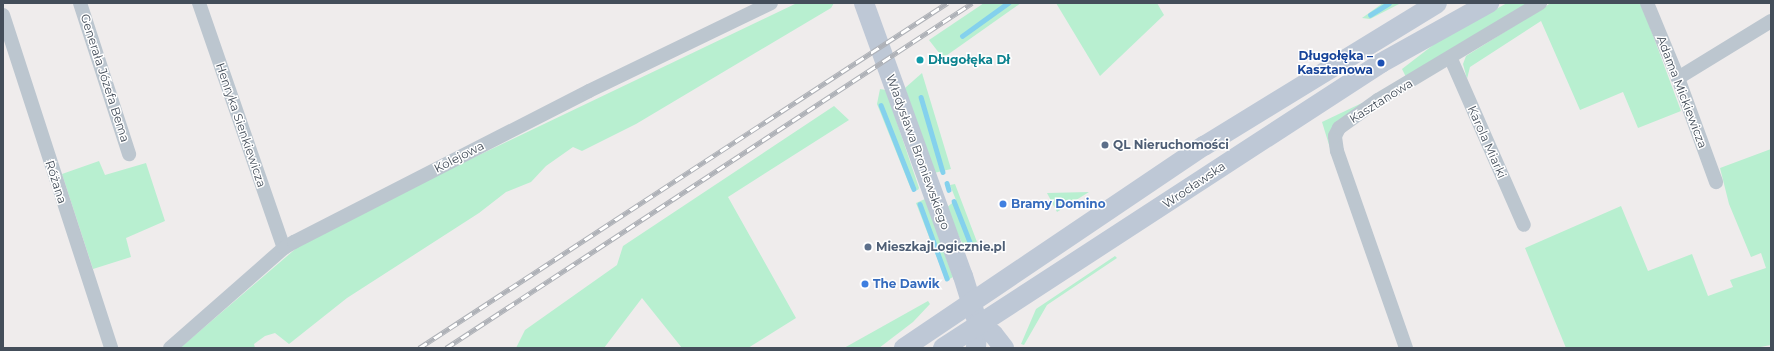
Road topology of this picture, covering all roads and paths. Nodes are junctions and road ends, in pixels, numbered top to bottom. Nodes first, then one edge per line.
1 (80, 3) edge
2 (199, 3) edge
3 (771, 3) edge
4 (864, 3) edge
5 (1437, 3) edge
6 (1489, 3) edge
7 (1540, 3) edge
8 (1647, 3) edge
9 (3, 15) edge
10 (1771, 21) edge
11 (1451, 59) junction
12 (1678, 78) junction
13 (129, 154) dead end
14 (1716, 182) dead end
15 (1524, 225) dead end
16 (284, 248) junction
17 (971, 302) junction
18 (978, 324) junction
19 (111, 348) edge
20 (170, 348) edge
21 (904, 348) edge
22 (944, 348) edge
23 (976, 348) edge
24 (1004, 348) edge
25 (1406, 348) edge

1 - 13 street, Generała Józefa Bema
2 - 16 street, Henryka Sienkiewicza
3 - 16 street, Kolejowa
4 - 17 main road, Władysława Broniewskiego
5 - 17 main road
6 - 18 main road, Wrocławska
7 - 11 street, Kasztanowa
8 - 12 street, Adama Mickiewicza
9 - 19 street, Różana
10 - 12 street
11 - 15 street, Karola Miarki
11 - 25 street, Kasztanowa
12 - 14 street, Adama Mickiewicza
16 - 20 street, Kolejowa
17 - 18 main road, Władysława Broniewskiego
17 - 21 main road
18 - 22 main road, Wrocławska
18 - 23 main road
18 - 24 main road

